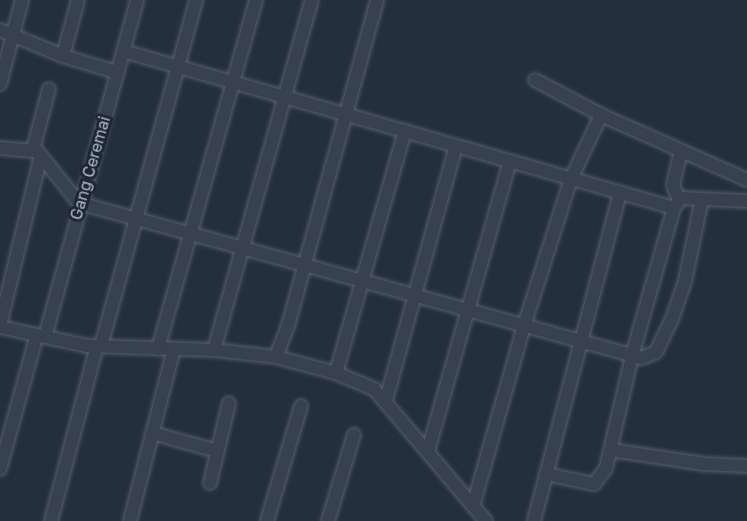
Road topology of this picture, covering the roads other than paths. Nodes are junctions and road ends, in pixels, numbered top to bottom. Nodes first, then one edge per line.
1 (22, 0) edge
2 (78, 0) edge
3 (137, 0) edge
4 (196, 0) edge
5 (256, 0) edge
6 (312, 0) edge
7 (377, 0) edge
8 (0, 30) edge
9 (14, 33) junction
10 (123, 51) junction
11 (63, 56) junction
12 (177, 66) junction
13 (116, 72) junction
14 (535, 80) dead end
15 (233, 82) junction
16 (0, 84) edge
17 (49, 89) dead end
18 (286, 97) junction
19 (346, 114) junction
20 (601, 115) junction
21 (405, 131) junction
22 (456, 146) junction
23 (0, 148) edge
24 (681, 151) junction
25 (37, 153) junction
26 (510, 161) junction
27 (571, 179) junction
28 (747, 180) edge
29 (620, 193) junction
30 (702, 199) junction
31 (747, 201) edge
32 (80, 202) junction
33 (677, 204) junction
34 (134, 218) junction
35 (190, 233) junction
36 (244, 248) junction
37 (304, 264) junction
38 (363, 281) junction
39 (415, 295) junction
40 (468, 310) junction
41 (0, 326) edge
42 (524, 326) junction
43 (41, 336) junction
44 (579, 341) junction
45 (99, 346) junction
46 (158, 349) junction
47 (174, 349) junction
48 (214, 350) junction
49 (632, 356) junction
50 (276, 357) junction
51 (336, 373) junction
52 (386, 400) junction
53 (229, 403) dead end
54 (301, 406) dead end
55 (152, 433) junction
56 (354, 435) dead end
57 (611, 450) junction
58 (217, 451) junction
59 (428, 451) junction
60 (747, 466) edge
61 (0, 469) edge
62 (546, 474) junction
63 (210, 483) dead end
64 (473, 506) junction
65 (51, 521) edge
66 (130, 521) edge
67 (267, 521) edge
68 (328, 521) edge
69 (486, 521) edge
70 (534, 521) edge

1 - 9 street
2 - 11 street
3 - 10 street, Gang Ceremai
4 - 12 street
5 - 15 street
6 - 18 street
7 - 19 street
8 - 9 street
9 - 11 street
9 - 16 street
10 - 12 street
10 - 13 street, Gang Ceremai
11 - 13 street
12 - 15 street
12 - 34 street
13 - 32 street, Gang Ceremai
14 - 20 street
15 - 18 street
15 - 35 street
17 - 25 street
18 - 19 street
18 - 36 street
19 - 21 street
19 - 37 street
20 - 24 street
20 - 27 street
21 - 22 street
21 - 38 street
22 - 26 street
22 - 39 street
23 - 25 street
24 - 28 street
24 - 33 street
25 - 32 street
25 - 41 street
26 - 27 street
26 - 40 street
27 - 29 street
27 - 42 street
29 - 33 street
29 - 44 street
30 - 31 street
30 - 33 street
30 - 49 street
32 - 34 street
32 - 43 street, Gang Ceremai
33 - 49 street
34 - 35 street
34 - 45 street
35 - 36 street
35 - 46 street
36 - 37 street
36 - 48 street
37 - 38 street
37 - 50 street
38 - 39 street
38 - 51 street
39 - 40 street
39 - 52 street
40 - 42 street
40 - 59 street
41 - 43 street
42 - 44 street
42 - 64 street
43 - 45 street
43 - 61 street, Gang Ceremai
44 - 49 street
44 - 62 street
45 - 46 street
45 - 65 street
46 - 47 street
47 - 48 street
47 - 55 street
48 - 50 street
49 - 57 street
50 - 51 street
51 - 52 street
52 - 59 street
53 - 58 street
54 - 67 street
55 - 58 street
55 - 66 street
56 - 68 street
57 - 60 street
57 - 62 street
58 - 63 street
59 - 64 street
62 - 70 street
64 - 69 street

